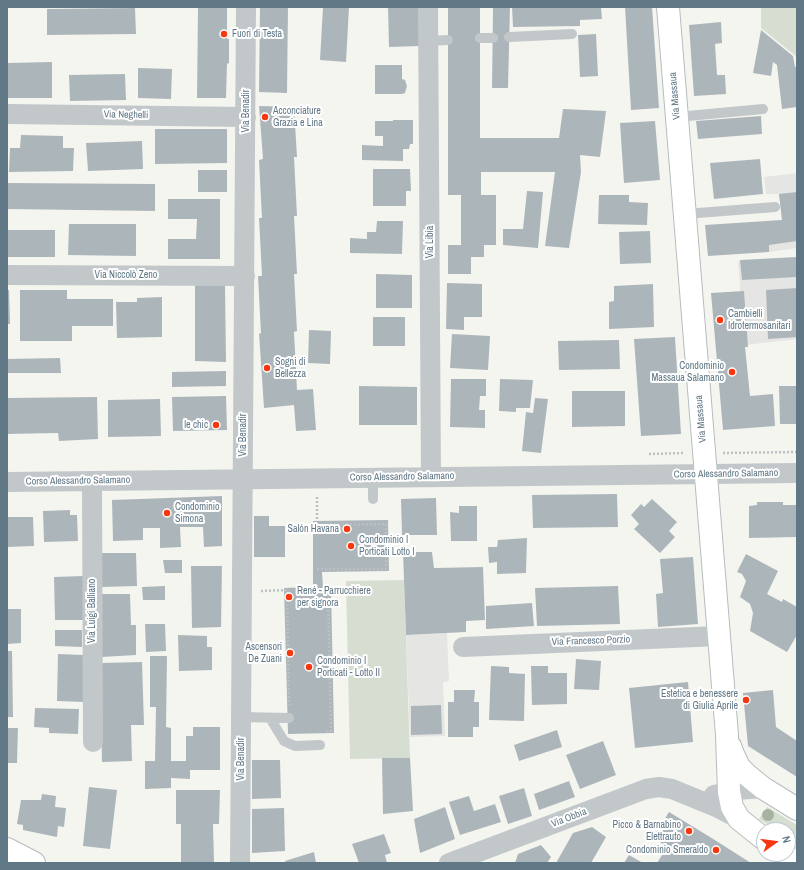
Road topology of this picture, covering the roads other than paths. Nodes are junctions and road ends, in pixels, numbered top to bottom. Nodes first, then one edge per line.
1 (246, 7) edge
2 (428, 7) edge
3 (668, 7) edge
4 (572, 34) dead end
5 (509, 37) dead end
6 (480, 38) dead end
7 (492, 38) dead end
8 (448, 40) dead end
9 (428, 41) junction
10 (763, 109) dead end
11 (7, 114) edge
12 (246, 117) junction
13 (677, 117) junction
14 (775, 207) dead end
15 (685, 214) junction
16 (7, 275) edge
17 (245, 276) junction
18 (797, 473) edge
19 (706, 474) junction
20 (431, 477) junction
21 (373, 478) junction
22 (243, 479) junction
23 (92, 481) junction
24 (7, 482) edge
25 (373, 499) dead end
26 (719, 636) junction
27 (463, 646) dead end
28 (241, 717) junction
29 (270, 718) junction
30 (289, 718) road end
31 (727, 735) junction
32 (93, 742) dead end
33 (320, 744) dead end
34 (764, 788) junction
35 (729, 792) junction
36 (690, 797) junction
37 (797, 809) edge
38 (739, 819) junction
39 (756, 833) edge
40 (7, 849) edge
41 (34, 863) edge
42 (240, 863) edge
43 (449, 863) edge

1 - 12 street, Via Benadir
2 - 9 street, Via Libia
3 - 13 street, Via Massaua
4 - 5 lane
6 - 7 lane
8 - 9 lane
9 - 20 street, Via Libia
10 - 13 lane
11 - 12 street, Via Neghelli
12 - 17 street, Via Benadir
13 - 15 street, Via Massaua
14 - 15 lane
15 - 19 street, Via Massaua
16 - 17 street, Via Niccolò Zeno
17 - 22 street, Via Benadir
18 - 19 street, Corso Alessandro Salamano
19 - 20 street, Corso Alessandro Salamano
19 - 26 street, Via Massaua
20 - 21 street, Corso Alessandro Salamano
21 - 22 street, Corso Alessandro Salamano
21 - 25 lane
22 - 23 street, Corso Alessandro Salamano
22 - 28 street, Via Benadir
23 - 24 street, Corso Alessandro Salamano
23 - 32 street, Via Luigi Balliano
26 - 27 street, Via Francesco Porzio
26 - 31 street, Via Massaua
28 - 29 lane
28 - 42 street, Via Benadir
29 - 30 lane
29 - 33 lane
31 - 34 street
31 - 35 street
34 - 35 street
34 - 37 street
35 - 36 street
35 - 38 street
36 - 38 street, Via Obbia
36 - 43 street, Via Obbia
38 - 39 street
40 - 41 street

